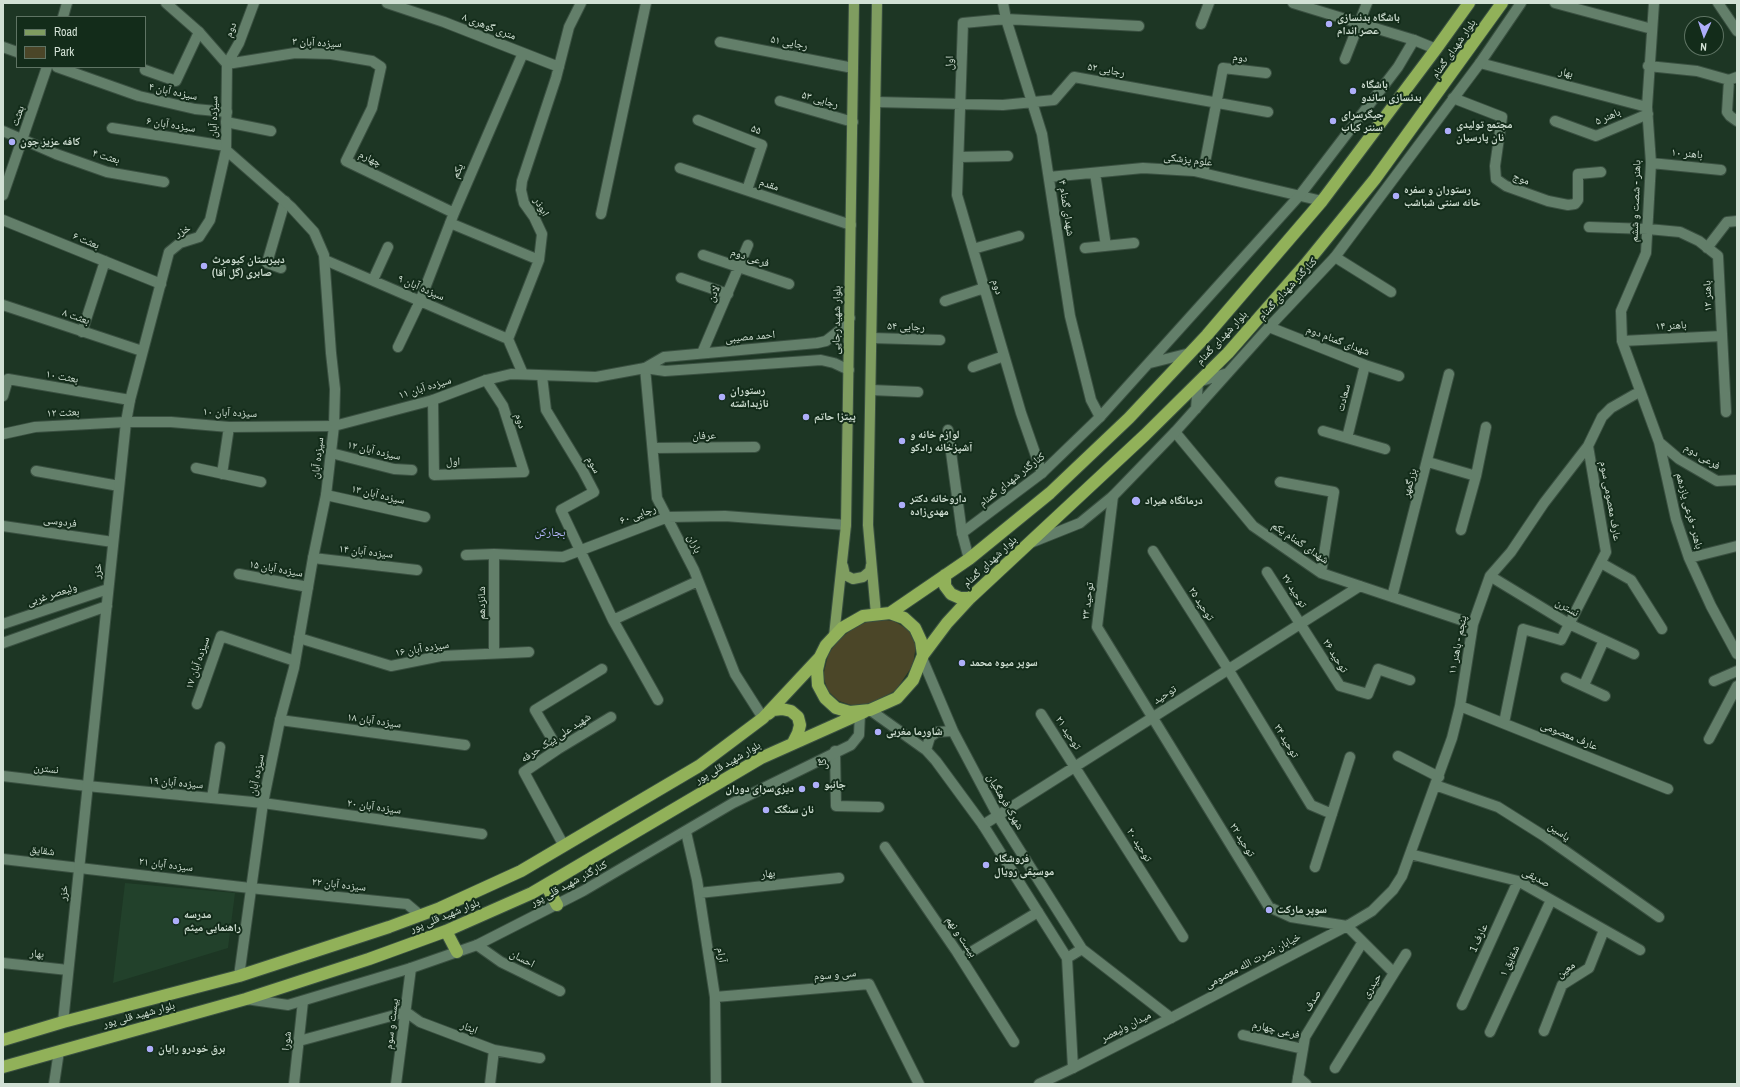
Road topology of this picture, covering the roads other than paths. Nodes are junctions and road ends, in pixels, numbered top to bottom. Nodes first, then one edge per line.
1 (67, 3) edge
2 (254, 3) edge
3 (387, 3) edge
4 (581, 3) edge
5 (646, 3) edge
6 (854, 3) edge
7 (877, 3) edge
8 (1003, 3) edge
9 (1209, 3) edge
10 (1293, 3) edge
11 (1367, 3) edge
12 (1469, 3) edge
13 (1502, 3) edge
14 (1521, 3) edge
15 (1555, 3) edge
16 (1654, 3) edge
17 (1718, 3) edge
18 (170, 4) edge
19 (63, 16) edge
20 (1493, 17) junction
21 (1006, 20) junction
22 (1359, 23) junction
23 (1201, 24) dead end
24 (1139, 26) dead end
25 (1505, 26) junction
26 (1652, 29) junction
27 (1737, 31) edge
28 (199, 32) junction
29 (1414, 40) junction
30 (720, 42) dead end
31 (3, 47) edge
32 (1436, 49) junction
33 (16, 52) edge
34 (523, 53) junction
35 (1345, 59) dead end
36 (228, 64) junction
37 (1480, 64) junction
38 (381, 66) joint
39 (1648, 66) junction
40 (559, 67) junction
41 (47, 68) edge
42 (60, 68) edge
43 (853, 68) junction
44 (145, 70) dead end
45 (1266, 73) dead end
46 (1733, 78) edge
47 (1453, 98) junction
48 (780, 101) dead end
49 (876, 102) junction
50 (1032, 102) junction
51 (962, 103) junction
52 (1217, 103) junction
53 (1647, 110) junction
54 (1268, 112) dead end
55 (226, 117) junction
56 (698, 120) dead end
57 (1737, 120) edge
58 (1555, 121) dead end
59 (853, 122) junction
60 (112, 128) dead end
61 (3, 131) edge
62 (270, 131) dead end
63 (23, 138) junction
64 (226, 148) junction
65 (1008, 156) dead end
66 (959, 157) junction
67 (1651, 163) junction
68 (680, 168) dead end
69 (1721, 170) dead end
70 (1601, 172) dead end
71 (1095, 173) junction
72 (1203, 173) junction
73 (1049, 177) junction
74 (164, 182) dead end
75 (747, 190) junction
76 (1300, 195) junction
77 (3, 196) edge
78 (284, 201) junction
79 (1322, 201) junction
80 (454, 212) junction
81 (601, 214) dead end
82 (3, 220) edge
83 (1737, 221) edge
84 (450, 223) junction
85 (851, 225) junction
86 (1589, 227) dead end
87 (1648, 229) junction
88 (1019, 236) dead end
89 (1134, 243) dead end
90 (748, 245) dead end
91 (1106, 246) junction
92 (388, 247) dead end
93 (1085, 248) dead end
94 (1706, 248) junction
95 (973, 249) junction
96 (703, 255) dead end
97 (1335, 257) junction
98 (325, 260) junction
99 (539, 260) junction
100 (105, 261) junction
101 (281, 268) dead end
102 (739, 268) junction
103 (681, 278) dead end
104 (373, 280) junction
105 (161, 284) junction
106 (789, 284) dead end
107 (984, 288) junction
108 (1391, 292) dead end
109 (728, 294) junction
110 (420, 301) junction
111 (945, 301) dead end
112 (3, 305) edge
113 (850, 318) junction
114 (1269, 327) junction
115 (82, 332) junction
116 (1722, 336) junction
117 (872, 338) junction
118 (508, 339) junction
119 (940, 340) dead end
120 (1622, 341) junction
121 (817, 343) junction
122 (398, 346) dead end
123 (142, 351) junction
124 (702, 353) junction
125 (1190, 353) junction
126 (1004, 356) junction
127 (816, 360) junction
128 (1150, 363) junction
129 (1365, 365) junction
130 (973, 367) dead end
131 (645, 368) junction
132 (849, 370) junction
133 (1228, 373) junction
134 (523, 374) junction
135 (1449, 374) dead end
136 (542, 376) junction
137 (1399, 376) dead end
138 (486, 380) junction
139 (1198, 382) junction
140 (870, 390) junction
141 (918, 392) dead end
142 (1640, 392) junction
143 (3, 396) edge
144 (130, 400) junction
145 (433, 400) junction
146 (1196, 409) junction
147 (1726, 412) dead end
148 (1100, 418) junction
149 (126, 422) junction
150 (334, 426) junction
151 (228, 427) junction
152 (1486, 427) dead end
153 (948, 430) dead end
154 (1323, 431) dead end
155 (1175, 432) junction
156 (3, 434) edge
157 (1347, 438) junction
158 (1659, 442) junction
159 (1588, 446) junction
160 (755, 447) dead end
161 (652, 448) junction
162 (1385, 449) dead end
163 (331, 453) junction
164 (1428, 462) junction
165 (196, 468) dead end
166 (412, 470) dead end
167 (36, 471) dead end
168 (524, 472) joint
169 (1042, 473) junction
170 (222, 474) junction
171 (1476, 476) junction
172 (1737, 480) edge
173 (260, 482) dead end
174 (1280, 482) dead end
175 (119, 486) junction
176 (326, 495) junction
177 (1113, 496) junction
178 (425, 517) dead end
179 (668, 517) junction
180 (846, 525) junction
181 (3, 526) edge
182 (1461, 530) dead end
183 (962, 533) junction
184 (113, 542) junction
185 (1028, 544) junction
186 (1737, 546) edge
187 (581, 549) junction
188 (1153, 551) dead end
189 (494, 554) junction
190 (466, 555) dead end
191 (313, 558) junction
192 (1688, 558) junction
193 (969, 559) junction
194 (871, 562) junction
195 (1600, 563) junction
196 (843, 566) junction
197 (417, 570) dead end
198 (1267, 572) dead end
199 (1321, 573) junction
200 (239, 574) dead end
201 (945, 575) junction
202 (1490, 576) junction
203 (698, 582) junction
204 (1360, 586) junction
205 (308, 587) junction
206 (108, 589) junction
207 (1392, 596) junction
208 (970, 598) junction
209 (107, 606) junction
210 (890, 613) junction
211 (876, 614) junction
212 (613, 620) junction
213 (3, 624) edge
214 (1300, 624) junction
215 (1473, 624) junction
216 (1569, 624) junction
217 (1662, 629) dead end
218 (834, 636) junction
219 (299, 638) junction
220 (1604, 640) junction
221 (1734, 642) edge
222 (3, 643) edge
223 (529, 652) dead end
224 (494, 653) junction
225 (1634, 654) dead end
226 (1737, 654) edge
227 (820, 657) junction
228 (922, 657) junction
229 (295, 661) junction
230 (602, 669) dead end
231 (1228, 669) junction
232 (1737, 671) edge
233 (1566, 678) dead end
234 (1410, 680) dead end
235 (1714, 681) dead end
236 (1584, 685) junction
237 (1737, 686) edge
238 (1605, 696) dead end
239 (658, 700) dead end
240 (197, 704) dead end
241 (1460, 706) junction
242 (865, 712) junction
243 (1041, 714) dead end
244 (612, 717) dead end
245 (764, 717) junction
246 (1152, 718) junction
247 (280, 720) junction
248 (1504, 723) junction
249 (953, 731) junction
250 (1709, 739) dead end
251 (793, 743) junction
252 (465, 745) dead end
253 (220, 747) dead end
254 (558, 749) junction
255 (926, 750) junction
256 (835, 751) junction
257 (1398, 756) dead end
258 (1350, 757) dead end
259 (1076, 766) junction
260 (3, 776) edge
261 (1437, 781) junction
262 (87, 786) junction
263 (1668, 789) dead end
264 (212, 798) junction
265 (263, 803) junction
266 (879, 807) dead end
267 (1332, 814) junction
268 (998, 816) junction
269 (982, 825) junction
270 (686, 832) junction
271 (482, 834) dead end
272 (564, 846) junction
273 (885, 847) dead end
274 (1410, 854) junction
275 (3, 859) edge
276 (78, 867) junction
277 (1315, 867) dead end
278 (839, 878) dead end
279 (1518, 881) junction
280 (546, 885) junction
281 (250, 888) junction
282 (699, 893) junction
283 (1551, 900) junction
284 (557, 905) junction
285 (1038, 912) junction
286 (420, 915) junction
287 (1659, 918) dead end
288 (1346, 926) junction
289 (1604, 930) junction
290 (446, 931) junction
291 (1183, 937) dead end
292 (1362, 943) junction
293 (477, 945) junction
294 (1082, 949) junction
295 (1640, 950) dead end
296 (456, 952) junction
297 (1406, 954) dead end
298 (961, 958) junction
299 (1067, 958) junction
300 (3, 963) edge
301 (411, 968) junction
302 (68, 970) junction
303 (1394, 973) junction
304 (239, 976) junction
305 (560, 991) dead end
306 (715, 997) junction
307 (246, 999) junction
308 (303, 1001) junction
309 (1462, 1005) dead end
310 (406, 1012) junction
311 (1171, 1018) junction
312 (63, 1022) junction
313 (1544, 1031) dead end
314 (1490, 1032) dead end
315 (1243, 1035) dead end
316 (3, 1040) edge
317 (299, 1041) junction
318 (1014, 1042) dead end
319 (1303, 1049) junction
320 (494, 1050) junction
321 (59, 1051) junction
322 (540, 1058) dead end
323 (3, 1067) edge
324 (1073, 1068) junction
325 (1335, 1068) dead end
326 (1300, 1082) edge
327 (54, 1084) edge
328 (294, 1084) edge
329 (396, 1084) edge
330 (490, 1084) edge
331 (716, 1084) edge
332 (919, 1084) edge
333 (1039, 1084) edge
334 (1289, 1084) edge

1 - 19 street
2 - 36 street, دوم
3 - 34 street, ۸ متری گوهری
4 - 40 street, ابوذر
5 - 81 street
6 - 43 main road, بلوار شهید رجایی
7 - 49 main road
8 - 21 street, شهدای گمنام ۴
9 - 23 street
10 - 22 street
11 - 22 street
12 - 32 highway, بلوار شهدای گمنام
13 - 20 highway, بلوار شهدای گمنام
14 - 25 street, کنارگذر شهدای گمنام
15 - 26 street
16 - 26 street, باهنر - شصت و ششم
17 - 27 street
18 - 28 street
20 - 25 street
20 - 139 highway, بلوار شهدای گمنام
21 - 24 street
21 - 50 street, شهدای گمنام ۴
21 - 51 street, اول
22 - 29 street
22 - 35 street
25 - 37 street, کنارگذر شهدای گمنام
26 - 39 street, باهنر - شصت و ششم
28 - 36 street
28 - 44 street
29 - 32 street
29 - 76 street, کنارگذر شهدای گمنام
30 - 43 street, رجایی ۵۱
31 - 33 street
32 - 79 highway, بلوار شهدای گمنام
34 - 40 street, ۸ متری گوهری
34 - 80 street, یکم
36 - 38 street, سیزده آبان ۳
36 - 55 street, سیزده آبان
37 - 47 street, کنارگذر شهدای گمنام
37 - 53 street, بهار
38 - 80 street, چهارم
39 - 46 street
39 - 53 street, باهنر - شصت و ششم
40 - 99 street, ابوذر
41 - 63 street, بعثت
42 - 55 street, سیزده آبان ۴
43 - 59 main road, بلوار شهید رجایی
45 - 52 street, دوم
46 - 57 street
47 - 70 street, موج
47 - 97 street, کنارگذر شهدای گمنام
48 - 59 street, رجایی ۵۳
49 - 51 street, رجایی ۵۲
49 - 117 main road
50 - 51 street, رجایی ۵۲
50 - 52 street, رجایی ۵۲
50 - 73 street, شهدای گمنام ۴
51 - 66 street, دوم
52 - 54 street, رجایی ۵۲
52 - 72 street, دوم
53 - 58 street, باهنر ۵
53 - 67 street, باهنر - شصت و ششم
55 - 62 street, سیزده آبان ۴
55 - 64 street, سیزده آبان
56 - 75 street, ۵۵
59 - 85 main road, بلوار شهید رجایی
60 - 64 street, سیزده آبان ۶
61 - 63 street, بعثت ۴
63 - 74 street, بعثت ۴
63 - 77 street, بعثت
64 - 78 street, سیزده آبان
64 - 105 street, خزر
65 - 66 street
66 - 95 street, دوم
67 - 69 street, باهنر ۱۰
67 - 87 street, باهنر - شصت و ششم
68 - 75 street, مقدم
71 - 72 street, علوم پزشکی
71 - 73 street, علوم پزشکی
71 - 91 street
72 - 76 street, علوم پزشکی
73 - 148 street, شهدای گمنام ۴
75 - 85 street, مقدم
76 - 79 street, علوم پزشکی
76 - 128 street, کنارگذر شهدای گمنام
78 - 98 street, سیزده آبان
78 - 101 street
79 - 125 highway, بلوار شهدای گمنام
80 - 84 street, یکم
82 - 100 street, بعثت ۶
83 - 94 street
84 - 99 street
84 - 110 street, یکم
85 - 113 main road, بلوار شهید رجایی
86 - 87 street, باهنر ۱۲
87 - 94 street, باهنر ۱۲
87 - 120 street, باهنر - شصت و ششم
88 - 95 street
89 - 91 street
90 - 102 street, لادن
91 - 93 street
92 - 104 street
94 - 116 street, باهنر ۱۲
95 - 107 street, دوم
96 - 102 street, فرعی دوم
97 - 108 street
97 - 114 street, کنارگذر شهدای گمنام
98 - 104 street, سیزده آبان ۹
98 - 150 street, سیزده آبان
99 - 118 street, ابوذر
100 - 105 street, بعثت ۶
100 - 115 street
102 - 106 street, فرعی دوم
102 - 109 street, لادن
103 - 109 street
104 - 110 street, سیزده آبان ۹
105 - 123 street, خزر
107 - 111 street
107 - 126 street, دوم
109 - 124 street, لادن
110 - 118 street, سیزده آبان ۹
110 - 122 street
112 - 115 street, بعثت ۸
113 - 121 street, احمد مصیبی
113 - 132 main road, بلوار شهید رجایی
114 - 129 street, شهدای گمنام دوم
114 - 133 street, کنارگذر شهدای گمنام
115 - 123 street, بعثت ۸
116 - 120 street, باهنر ۱۴
116 - 147 street, باهنر ۱۲
117 - 119 street, رجایی ۵۴
117 - 140 main road
118 - 134 street
120 - 142 street, باهنر - شصت و ششم
121 - 124 street, احمد مصیبی
121 - 127 street
123 - 144 street, خزر
124 - 131 street, احمد مصیبی
125 - 128 street
125 - 193 highway, بلوار شهدای گمنام
126 - 130 street
126 - 169 street, دوم
127 - 131 street, احمد مصیبی
127 - 132 street, احمد مصیبی
128 - 148 street, کنارگذر شهدای گمنام
129 - 137 street, شهدای گمنام دوم
129 - 157 street, سعادت
131 - 136 street, احمد مصیبی
131 - 161 street, باران
132 - 180 main road, بلوار شهید رجایی
133 - 139 street
133 - 146 street, کنارگذر شهدای گمنام
134 - 136 street, احمد مصیبی
134 - 138 street, سیزده آبان ۱۱
135 - 164 street, بزرگمهر
136 - 187 street, سوم
138 - 145 street, سیزده آبان ۱۱
138 - 168 street, دوم
139 - 146 street
139 - 185 highway, بلوار شهدای گمنام
140 - 141 street
140 - 194 main road
142 - 158 street, باهنر - فرعی یازدهم
142 - 159 street, پنجم - باهنر ۱۱
143 - 144 street, بعثت ۱۰
144 - 149 street, خزر
145 - 150 street, سیزده آبان ۱۱
145 - 168 street, اول
146 - 155 street, کنارگذر شهدای گمنام
148 - 169 street, کنارگذر شهدای گمنام
149 - 151 street, سیزده آبان ‍۱۰
149 - 156 street, بعثت ۱۲
149 - 175 street, خزر
150 - 151 street, سیزده آبان ‍۱۰
150 - 163 street, سیزده آبان
151 - 170 street
152 - 171 street
153 - 183 street
154 - 157 street
155 - 177 street, کنارگذر شهدای گمنام
155 - 199 street, شهدای گمنام یکم
157 - 162 street
158 - 172 street, فرعی دوم
158 - 192 street, باهنر - فرعی یازدهم
159 - 195 street, عارف معصومی سوم
159 - 202 street, پنجم - باهنر ۱۱
160 - 161 street, عرفان
161 - 179 street, باران
163 - 166 street, سیزده آبان ۱۲
163 - 176 street, سیزده آبان
164 - 171 street
164 - 207 street, بزرگمهر
165 - 170 street
167 - 175 street
169 - 183 street, کنارگذر شهدای گمنام
170 - 173 street
171 - 182 street
174 - 199 street
175 - 184 street, خزر
176 - 178 street, سیزده آبان ۱۳
176 - 191 street, سیزده آبان
177 - 185 street, کنارگذر شهدای گمنام
177 - 246 street, توحید ۲۳
179 - 180 street, رجایی ۶۰
179 - 187 street, رجایی ۶۰
179 - 203 street, باران
180 - 196 main road, بلوار شهید رجایی
181 - 184 street, فردوسی
183 - 193 street
184 - 206 street, خزر
185 - 208 highway, بلوار شهدای گمنام
186 - 192 street
187 - 189 street, رجایی ۶۰
187 - 212 street
188 - 231 street, توحید ۲۵
189 - 190 street, رجایی ۶۰
189 - 224 street, شانزدهم
191 - 197 street, سیزده آبان ۱۴
191 - 205 street, سیزده آبان
192 - 221 street, باهنر - فرعی یازدهم
193 - 201 highway, بلوار شهدای گمنام
194 - 196 main road
194 - 211 main road
195 - 216 street, عارف معصومی سوم
195 - 217 street
196 - 218 main road, بلوار شهید رجایی
198 - 214 street, توحید ۲۷
199 - 204 street, شهدای گمنام یکم
200 - 205 street, سیزده آبان ۱۵
201 - 208 highway
201 - 210 highway, بلوار شهدای گمنام
202 - 215 street, پنجم - باهنر ۱۱
202 - 216 street, نسترن
203 - 212 street
203 - 245 street, باران
204 - 207 street, شهدای گمنام یکم
204 - 214 street, توحید
205 - 219 street, سیزده آبان
206 - 209 street, خزر
206 - 213 street, ولیعصر غربی
207 - 215 street, شهدای گمنام یکم
208 - 228 highway, بلوار شهدای گمنام
209 - 222 street
209 - 262 street, خزر
210 - 211 highway
210 - 228 highway
211 - 218 highway
212 - 239 street
214 - 231 street, توحید
214 - 234 street, توحید ۲۶
215 - 241 street, پنجم - باهنر ۱۱
216 - 220 street, نسترن
216 - 248 street, عارف معصومی سوم
218 - 227 highway
219 - 224 street, سیزده آبان ۱۶
219 - 229 street, سیزده آبان
220 - 225 street, نسترن
220 - 236 street
221 - 226 street, باهنر - فرعی یازدهم
223 - 224 street, سیزده آبان ۱۶
227 - 242 highway
227 - 245 highway, بلوار شهید قلی پور
228 - 242 highway
228 - 249 street, شهرک فرهنگیان
229 - 240 street, سیزده آبان ۱۷
229 - 247 street, سیزده آبان
230 - 254 street
231 - 246 street, توحید
231 - 267 street, توحید ۲۴
232 - 235 street
233 - 236 street
236 - 238 street
237 - 250 street
241 - 248 street, عارف معصومی
241 - 261 street, پنجم - باهنر ۱۱
242 - 251 highway, بلوار شهید قلی پور
242 - 255 street
242 - 256 street, کنارگذر شهید قلی پور
243 - 259 street, توحید ۲۱
244 - 254 street, شهید علی پیک حرفه
245 - 251 highway
245 - 272 highway, بلوار شهید قلی پور
246 - 259 street, توحید
246 - 288 street, توحید ۲۲
247 - 252 street, سیزده آبان ۱۸
247 - 265 street, سیزده آبان
248 - 263 street, عارف معصومی
249 - 255 street
249 - 268 street, شهرک فرهنگیان
251 - 280 highway, بلوار شهید قلی پور
253 - 264 street
254 - 272 street, شهید علی پیک حرفه
255 - 269 street
256 - 266 street, گل
256 - 270 street, کنارگذر شهید قلی پور
257 - 261 street, یاسین
258 - 267 street
259 - 268 street, توحید
259 - 291 street, توحید ۲۰
260 - 262 street, نسترن
261 - 274 street, پنجم - باهنر ۱۱
261 - 287 street, یاسین
262 - 264 street, سیزده آبان ۱۹
262 - 276 street, خزر
264 - 265 street, سیزده آبان ۱۹
265 - 271 street, سیزده آبان ۲۰
265 - 281 street, سیزده آبان
267 - 277 street
268 - 269 street, توحید
268 - 294 street, شهرک فرهنگیان
269 - 285 street
270 - 282 street, آرام
270 - 284 street, کنارگذر شهید قلی پور
272 - 286 highway, بلوار شهید قلی پور
273 - 298 street, بیست و نهم
274 - 279 street, صدیقی
274 - 288 street, پنجم - باهنر ۱۱
275 - 276 street, شقایق
276 - 281 street, سیزده آبان ۲۱
276 - 302 street, خزر
278 - 282 street, بهار
279 - 283 street, صدیقی
279 - 309 street, عارف 1
280 - 284 highway
280 - 290 highway, بلوار شهید قلی پور
281 - 286 street, سیزده آبان ۲۲
281 - 304 street, سیزده آبان
282 - 306 street, آرام
283 - 289 street, صدیقی
283 - 314 street, شقایق ۱
284 - 293 street, کنارگذر شهید قلی پور
285 - 298 street
285 - 299 street
286 - 304 highway, بلوار شهید قلی پور
288 - 292 street, حیدری
288 - 311 street, خیابان نصرت الله معصومی
289 - 295 street, صدیقی
289 - 313 street, معین
290 - 296 highway
290 - 307 highway, بلوار شهید قلی پور
292 - 303 street, حیدری
292 - 319 street, صدف
293 - 296 street, کنارگذر شهید قلی پور
293 - 305 street, احسان
294 - 299 street
294 - 311 street, میدان ولیعصر
296 - 301 street, کنارگذر شهید قلی پور
297 - 303 street
298 - 318 street, بیست و نهم
299 - 324 street
300 - 302 street, بهار
301 - 308 street, کنارگذر شهید قلی پور
301 - 310 street, بیست و سوم
302 - 312 street, خزر
303 - 325 street, حیدری
304 - 312 highway, بلوار شهید قلی پور
306 - 331 street, آرام
306 - 332 street, سی و سوم
307 - 308 street, کنارگذر شهید قلی پور
307 - 321 highway, بلوار شهید قلی پور
308 - 317 street, شورا
310 - 317 street
310 - 320 street, ایثار
310 - 329 street, بیست و سوم
311 - 324 street, میدان ولیعصر
312 - 316 highway, بلوار شهید قلی پور
315 - 319 street, فرعی چهارم
317 - 328 street, شورا
319 - 326 street, صدف
320 - 322 street, ایثار
320 - 330 street
321 - 323 highway, بلوار شهید قلی پور
321 - 327 street
324 - 333 street
326 - 334 street

